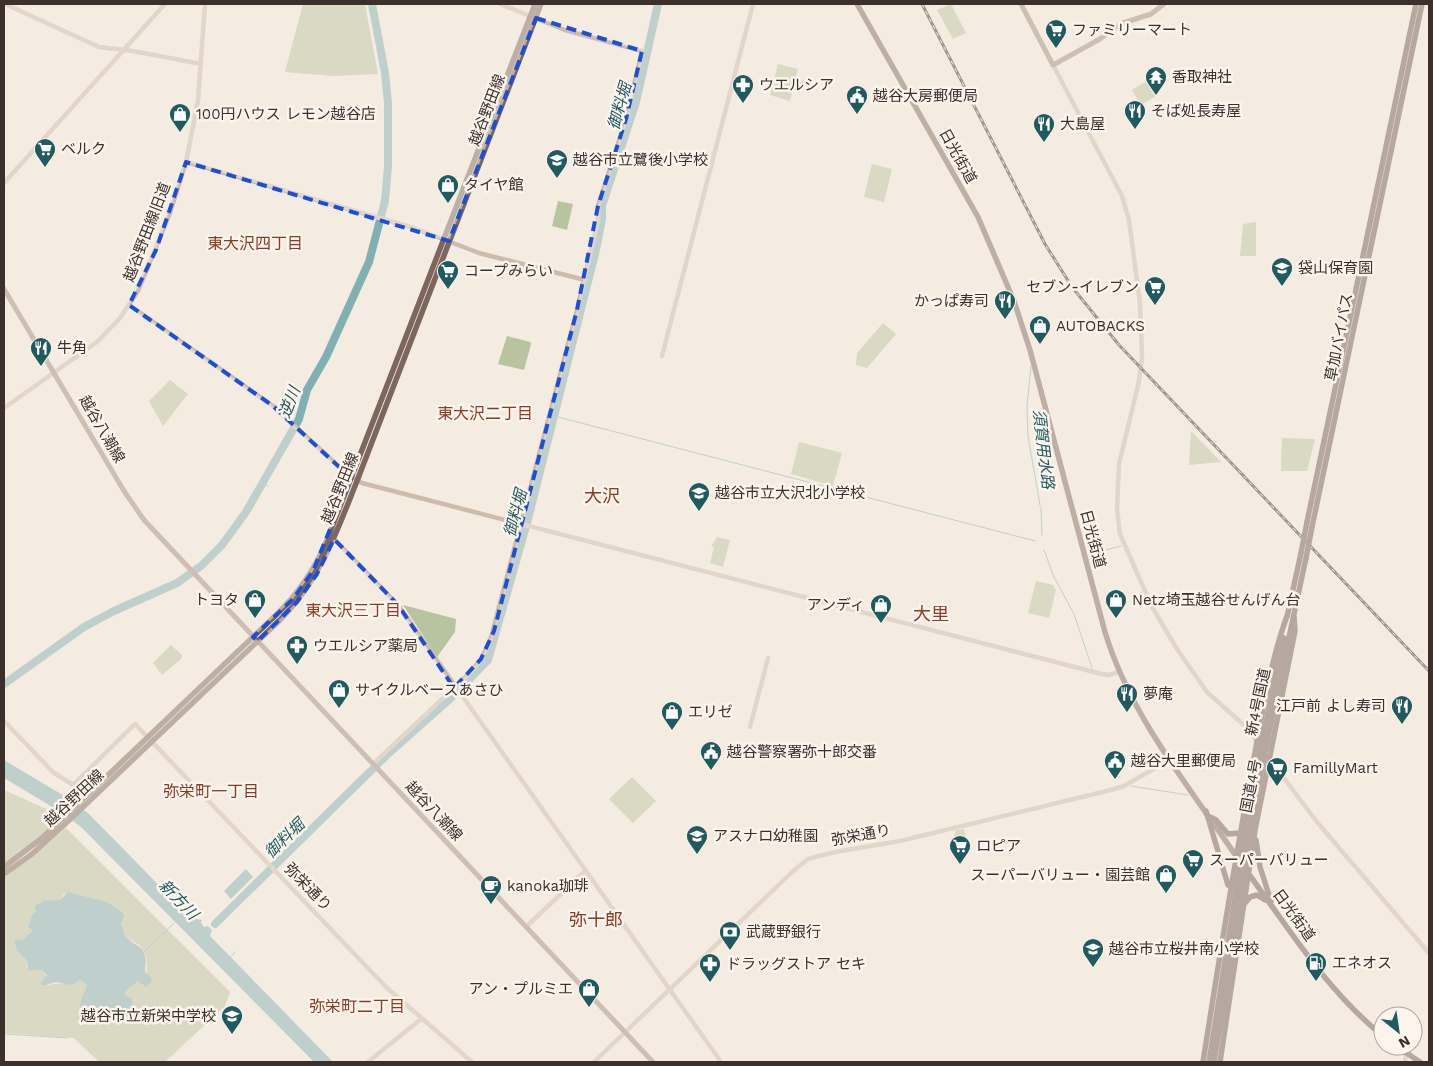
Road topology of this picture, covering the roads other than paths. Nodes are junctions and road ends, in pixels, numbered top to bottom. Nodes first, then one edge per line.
1 (5, 4) edge
2 (165, 4) edge
3 (205, 4) edge
4 (500, 4) edge
5 (535, 4) edge
6 (541, 4) edge
7 (753, 4) edge
8 (857, 4) edge
9 (1021, 4) edge
10 (1164, 4) edge
11 (1416, 4) edge
12 (1422, 4) edge
13 (533, 17) junction
14 (123, 50) junction
15 (200, 64) junction
16 (1054, 65) junction
17 (186, 162) junction
18 (4, 183) edge
19 (446, 240) junction
20 (585, 280) junction
21 (4, 289) edge
22 (129, 305) junction
23 (662, 356) dead end
24 (54, 373) junction
25 (4, 408) edge
26 (351, 478) junction
27 (357, 481) junction
28 (525, 525) junction
29 (1310, 525) junction
30 (334, 539) junction
31 (1291, 615) junction
32 (256, 639) junction
33 (768, 658) dead end
34 (1119, 672) junction
35 (457, 691) junction
36 (4, 721) edge
37 (750, 727) dead end
38 (150, 739) junction
39 (1257, 741) junction
40 (1171, 759) junction
41 (1270, 759) junction
42 (374, 765) junction
43 (1208, 814) junction
44 (62, 824) junction
45 (1255, 830) junction
46 (1240, 833) junction
47 (1236, 856) junction
48 (4, 867) edge
49 (585, 871) junction
50 (4, 874) edge
51 (1249, 874) junction
52 (1229, 889) junction
53 (1245, 904) junction
54 (1272, 906) junction
55 (526, 928) junction
56 (1429, 953) edge
57 (670, 990) junction
58 (421, 1019) junction
59 (1218, 1020) junction
60 (1373, 1027) edge
61 (625, 1032) junction
62 (368, 1062) edge
63 (472, 1062) edge
64 (594, 1062) edge
65 (653, 1062) edge
66 (721, 1062) edge
67 (1203, 1062) edge
68 (1209, 1062) edge
69 (1214, 1062) edge
70 (1220, 1062) edge

1 - 14 street
2 - 14 street
3 - 15 street, 越谷野田線旧道
4 - 13 street
5 - 13 main road, 越谷野田線
6 - 13 main road, 越谷野田線
7 - 23 street
8 - 34 main road, 日光街道
9 - 16 main road
10 - 16 main road
11 - 29 highway, 草加バイパス
12 - 29 highway, 草加バイパス
13 - 19 main road, 越谷野田線
13 - 20 street
14 - 15 street
14 - 18 street
15 - 17 street, 越谷野田線旧道
16 - 39 street
17 - 19 street
17 - 22 street, 越谷野田線旧道
19 - 20 street
19 - 26 main road, 越谷野田線
19 - 27 main road, 越谷野田線
20 - 28 street
21 - 24 main road, 越谷八潮線
22 - 24 street, 越谷野田線旧道
22 - 26 street
24 - 25 street, 越谷野田線旧道
24 - 32 main road, 越谷八潮線
26 - 27 street
26 - 32 main road, 越谷野田線
27 - 28 street
27 - 30 main road, 越谷野田線
28 - 34 street
28 - 35 street
29 - 31 highway, 草加バイパス, bridge
30 - 32 main road, 越谷野田線
30 - 35 street
31 - 39 highway, 国道4号
31 - 41 highway, 国道4号
31 - 59 highway, 新4号国道, bridge
32 - 38 main road, 越谷野田線
32 - 42 main road, 越谷八潮線
33 - 37 street
34 - 40 main road, 日光街道
35 - 42 street
35 - 49 street
36 - 38 street, 弥栄通り
38 - 44 main road, 越谷野田線
38 - 58 street, 弥栄通り
39 - 41 street
39 - 46 highway, 国道4号
40 - 43 main road, 日光街道
40 - 57 street, 弥栄通り
41 - 45 highway, 国道4号
41 - 56 street
42 - 55 main road, 越谷八潮線
43 - 46 highway
43 - 47 main road, 日光街道
43 - 52 highway
44 - 48 main road, 越谷野田線
44 - 50 main road, 越谷野田線
45 - 51 highway, 国道4号
45 - 54 highway
46 - 47 highway, 国道4号
47 - 51 highway, 日光街道
47 - 52 highway, 国道4号
49 - 55 street
49 - 57 street
51 - 53 highway, 国道4号
51 - 54 highway, 日光街道
52 - 67 highway, 国道4号
53 - 54 highway
53 - 70 highway, 国道4号
54 - 60 highway, 日光街道
55 - 61 main road, 越谷八潮線
57 - 61 street, 弥栄通り
57 - 66 street
58 - 62 street
58 - 63 street, 弥栄通り
59 - 68 highway, 新4号国道
59 - 69 highway, 新4号国道
61 - 64 street, 弥栄通り
61 - 65 main road, 越谷八潮線

